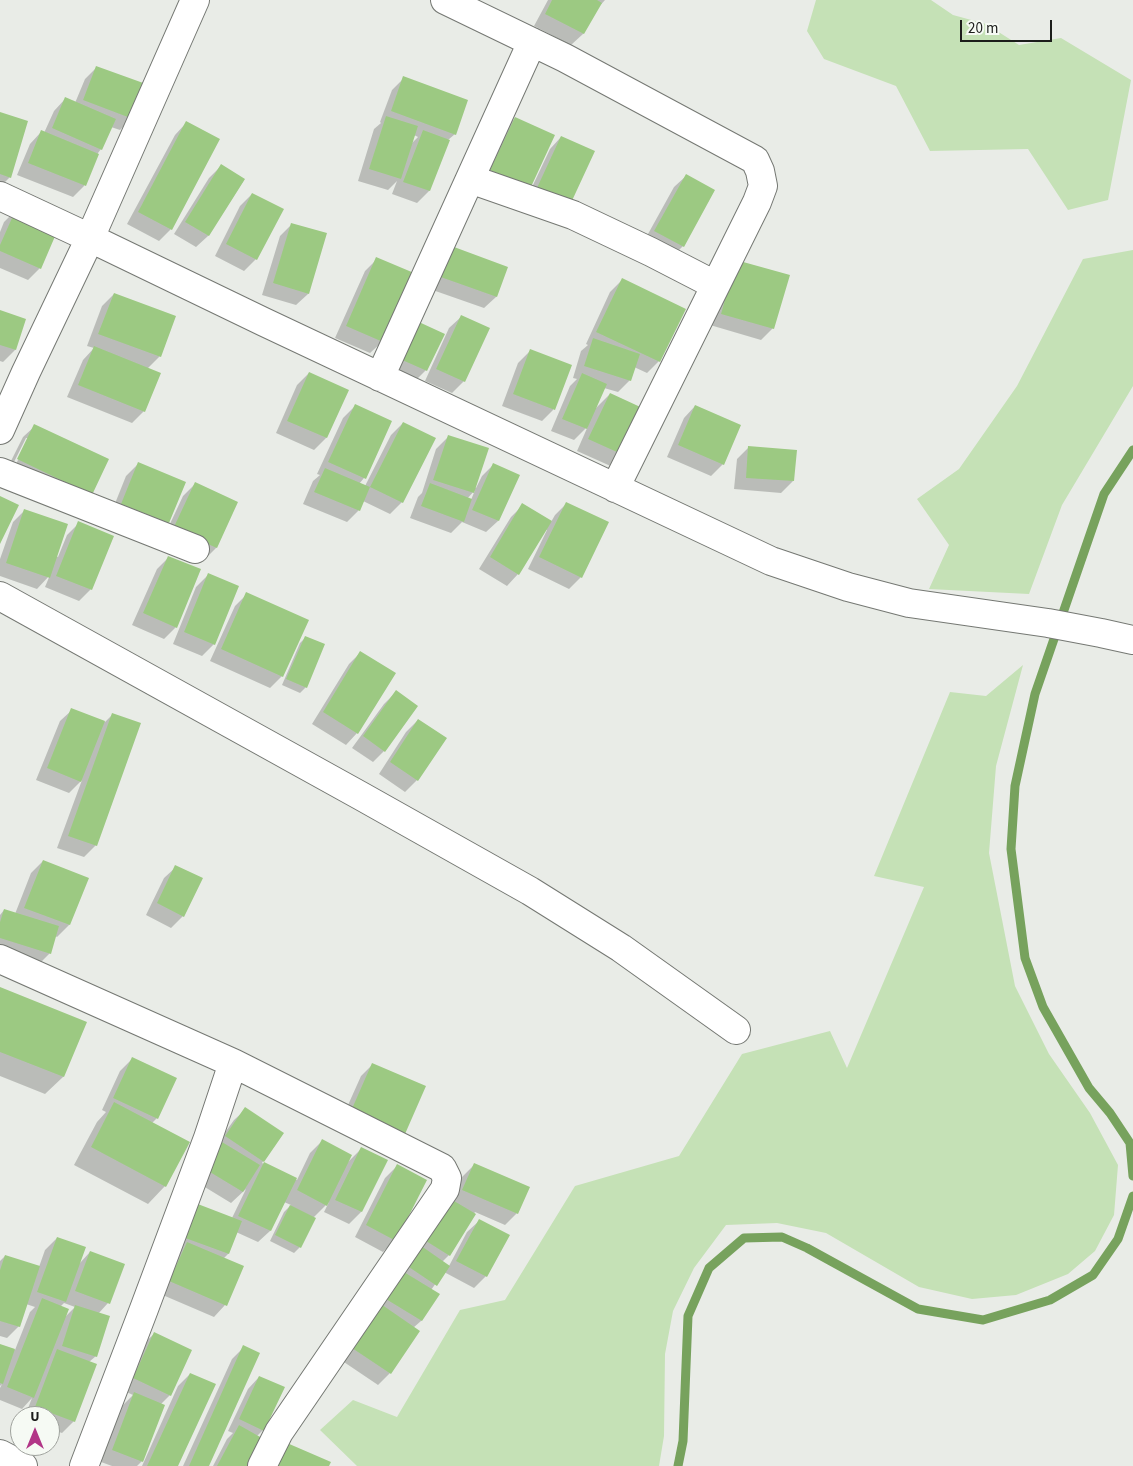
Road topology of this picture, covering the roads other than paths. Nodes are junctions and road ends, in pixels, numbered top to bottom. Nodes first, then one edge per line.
1 (195, 0) edge
2 (445, 0) edge
3 (532, 42) junction
4 (470, 179) junction
5 (0, 196) edge
6 (90, 238) junction
7 (716, 286) junction
8 (380, 377) junction
9 (0, 430) edge
10 (0, 472) edge
11 (615, 488) junction
12 (195, 550) dead end
13 (0, 596) edge
14 (1133, 640) edge
15 (0, 959) edge
16 (736, 1030) dead end
17 (233, 1062) junction
18 (0, 1454) edge
19 (23, 1466) edge
20 (84, 1466) edge
21 (262, 1466) edge

1 - 6 street
2 - 3 street
3 - 4 street
3 - 7 street
4 - 7 street
4 - 8 street
5 - 6 street
6 - 8 street
6 - 9 street
7 - 11 street
8 - 11 street
10 - 12 street
11 - 14 street
13 - 16 street
15 - 17 street
17 - 20 street
17 - 21 street
18 - 19 street

